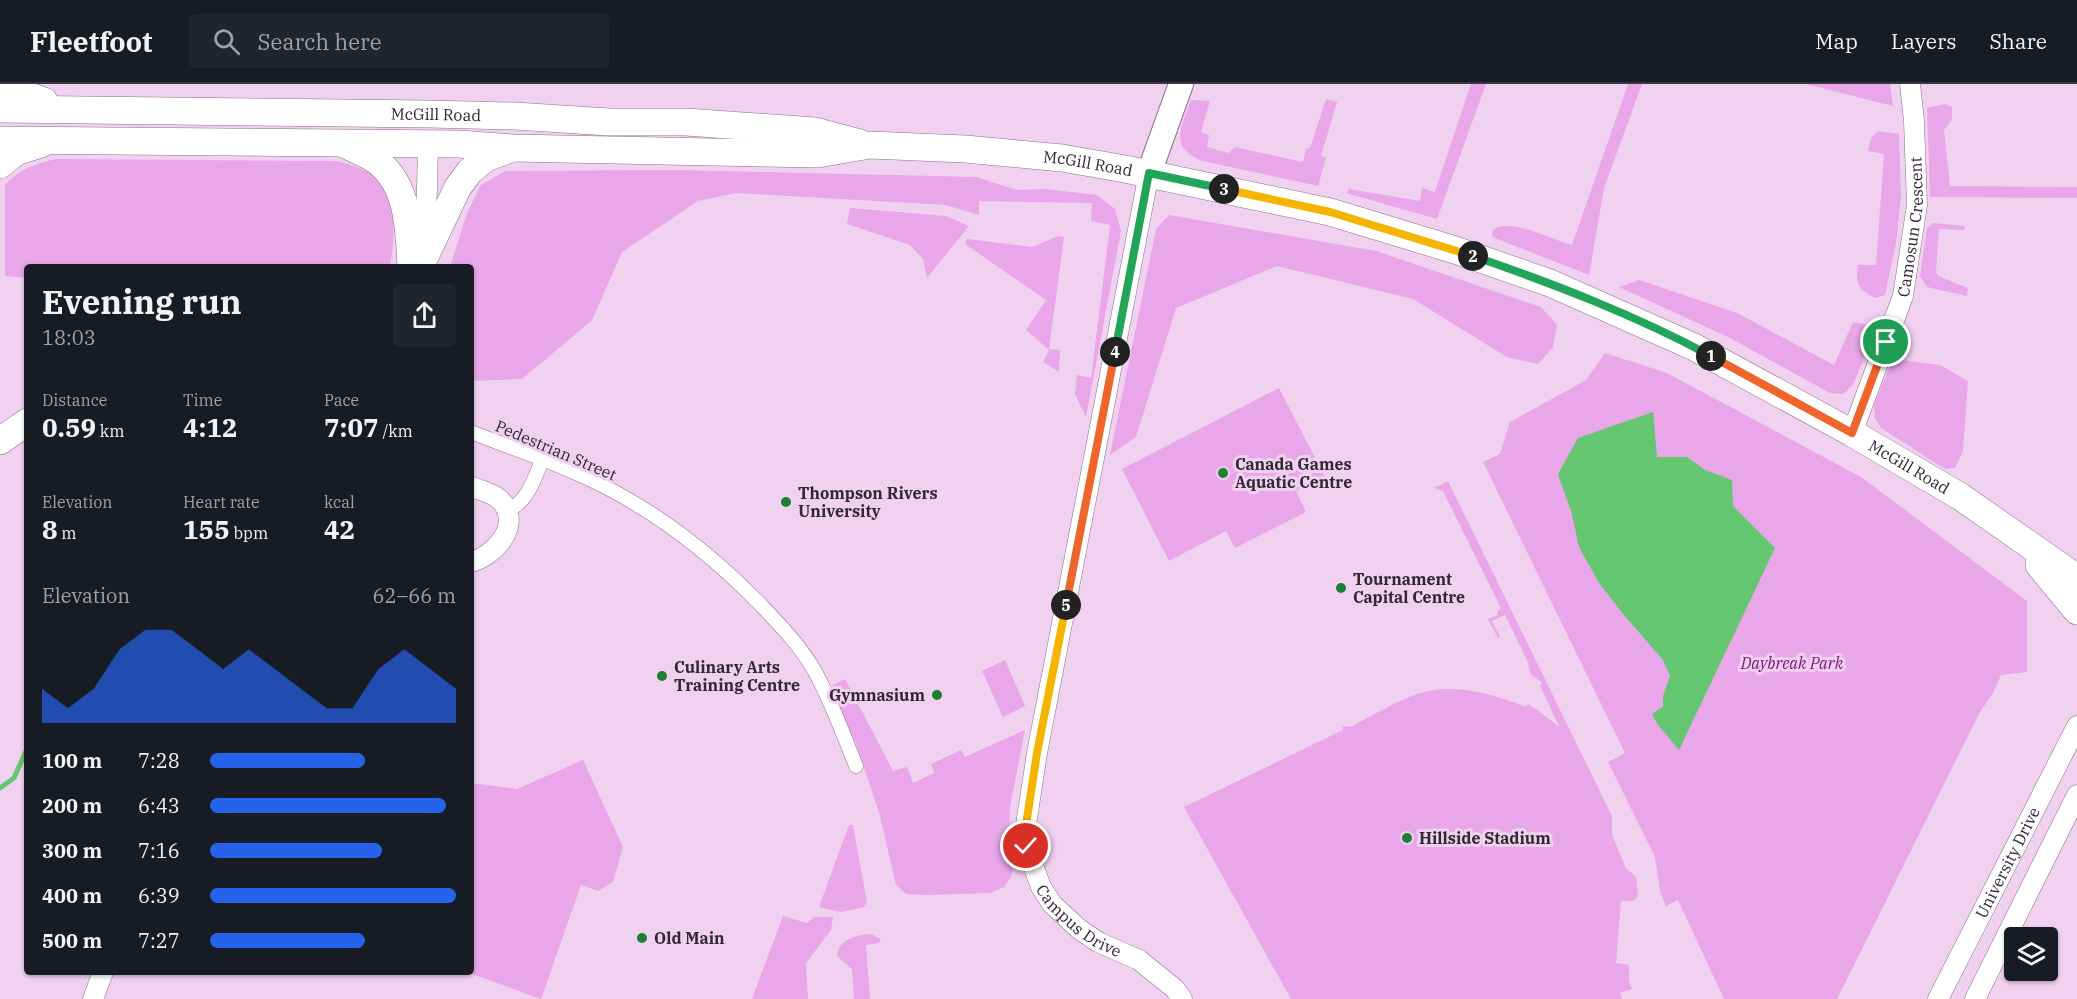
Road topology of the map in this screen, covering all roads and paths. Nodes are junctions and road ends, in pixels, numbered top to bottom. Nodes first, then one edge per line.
1 (1181, 84) edge
2 (1910, 84) edge
3 (0, 86) edge
4 (0, 110) edge
5 (74, 110) junction
6 (429, 114) junction
7 (0, 140) edge
8 (53, 140) junction
9 (342, 143) junction
10 (428, 144) junction
11 (870, 145) junction
12 (512, 148) junction
13 (0, 165) edge
14 (1149, 173) junction
15 (411, 264) edge
16 (419, 264) edge
17 (420, 264) edge
18 (24, 424) edge
19 (474, 433) edge
20 (1852, 433) junction
21 (0, 441) edge
22 (542, 460) junction
23 (474, 487) edge
24 (507, 511) junction
25 (2006, 529) junction
26 (474, 561) edge
27 (2077, 579) edge
28 (2077, 611) edge
29 (2077, 726) edge
30 (856, 766) dead end
31 (2077, 795) edge
32 (102, 975) edge
33 (93, 999) edge
34 (1182, 999) edge
35 (1938, 999) edge
36 (1974, 999) edge

1 - 14 street
2 - 20 street, Camosun Crescent
3 - 5 main road
4 - 5 main road, McGill Road
5 - 6 main road, McGill Road
6 - 10 main road
6 - 11 main road, McGill Road
7 - 8 main road, McGill Road
8 - 9 main road, McGill Road
8 - 13 main road
9 - 10 main road, McGill Road
9 - 15 main road
10 - 12 main road, McGill Road
10 - 16 street
11 - 12 main road, McGill Road
11 - 14 main road, McGill Road
12 - 17 main road
14 - 20 main road, McGill Road
14 - 34 street, Campus Drive
18 - 21 main road
19 - 22 street, Pedestrian Street
20 - 25 main road, McGill Road
22 - 24 street
22 - 30 street, Pedestrian Street
23 - 24 street
24 - 26 street
25 - 27 main road, McGill Road
25 - 28 main road
29 - 35 street, University Drive
31 - 36 street, University Drive
32 - 33 street

